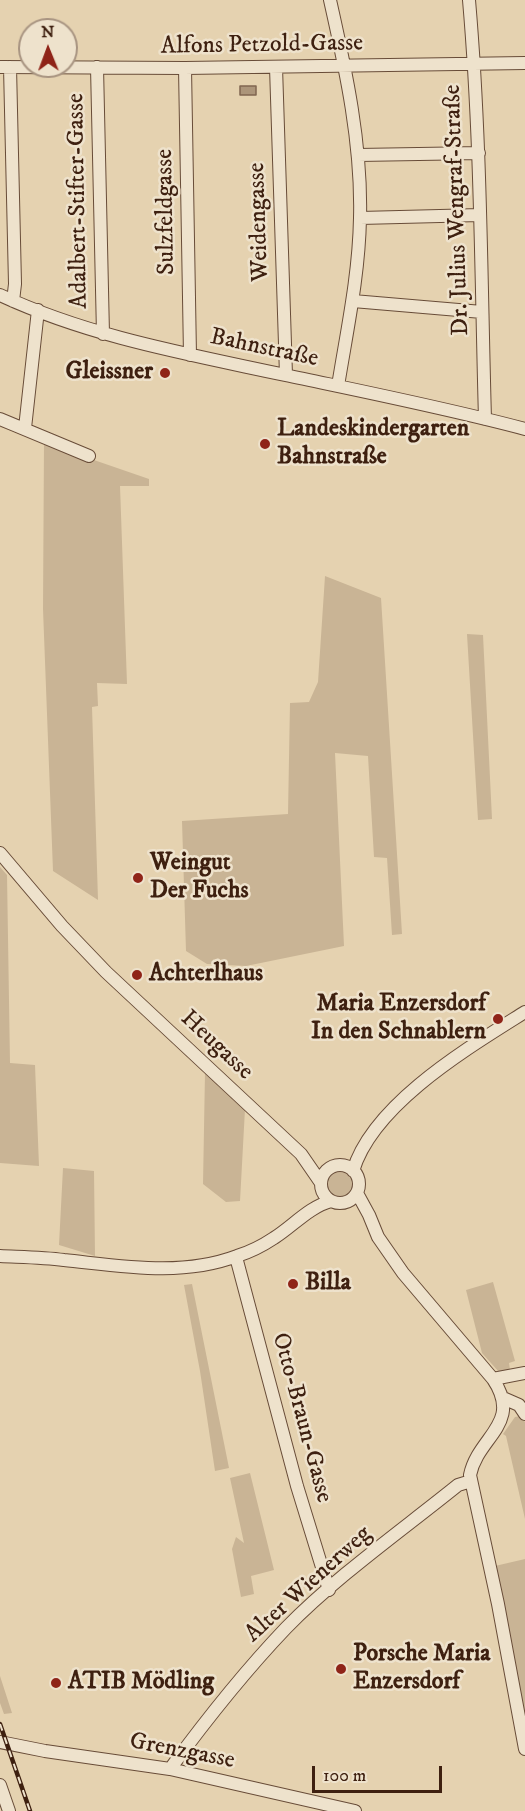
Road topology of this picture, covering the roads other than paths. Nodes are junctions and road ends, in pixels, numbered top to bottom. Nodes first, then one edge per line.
1 (330, 0) edge
2 (469, 0) edge
3 (525, 63) edge
4 (475, 64) junction
5 (345, 66) junction
6 (5, 67) edge
7 (97, 67) junction
8 (276, 67) junction
9 (185, 68) junction
10 (479, 153) junction
11 (358, 155) junction
12 (480, 215) junction
13 (360, 218) junction
14 (0, 295) edge
15 (13, 301) junction
16 (353, 301) junction
17 (38, 310) junction
18 (482, 312) junction
19 (103, 334) junction
20 (190, 355) junction
21 (286, 375) junction
22 (338, 386) junction
23 (0, 419) edge
24 (485, 419) junction
25 (25, 428) junction
26 (525, 429) edge
27 (89, 456) dead end
28 (0, 853) edge
29 (525, 1012) edge
30 (364, 1144) junction
31 (307, 1161) junction
32 (333, 1168) junction
33 (353, 1171) junction
34 (321, 1185) junction
35 (352, 1197) junction
36 (331, 1201) junction
37 (299, 1218) junction
38 (0, 1256) edge
39 (236, 1257) junction
40 (525, 1373) edge
41 (493, 1379) junction
42 (503, 1398) junction
43 (525, 1414) edge
44 (471, 1481) junction
45 (329, 1590) junction
46 (0, 1742) edge
47 (525, 1749) edge
48 (170, 1769) junction
49 (0, 1785) edge
50 (9, 1811) edge
51 (355, 1811) edge

1 - 5 street
2 - 4 street, Dr. Julius Wengraf-Straße
3 - 4 street, Alfons Petzold-Gasse
4 - 5 street, Alfons Petzold-Gasse
4 - 10 street, Dr. Julius Wengraf-Straße
5 - 8 street, Alfons Petzold-Gasse
5 - 11 street
6 - 7 street, Alfons Petzold-Gasse
6 - 15 street
7 - 9 street, Alfons Petzold-Gasse
7 - 19 street, Adalbert-Stifter-Gasse
8 - 9 street, Alfons Petzold-Gasse
8 - 21 street, Weidengasse
9 - 20 street, Sulzfeldgasse
10 - 11 street
10 - 12 street, Dr. Julius Wengraf-Straße
11 - 13 street
12 - 13 street
12 - 18 street, Dr. Julius Wengraf-Straße
13 - 16 street
14 - 15 street, Bahnstraße
15 - 17 street, Bahnstraße
16 - 18 street
16 - 22 street
17 - 19 street, Bahnstraße
17 - 25 street
18 - 24 street, Dr. Julius Wengraf-Straße
19 - 20 street, Bahnstraße
20 - 21 street, Bahnstraße
21 - 22 street, Bahnstraße
22 - 24 street, Bahnstraße
23 - 25 street
24 - 26 street, Bahnstraße
25 - 27 street
28 - 31 street, Heugasse
29 - 30 street
30 - 32 street
30 - 33 street
31 - 32 street, Heugasse
31 - 34 street, Heugasse
32 - 33 street
32 - 34 street
33 - 35 street
34 - 36 street
34 - 37 street
35 - 36 street
35 - 41 street
36 - 37 street
37 - 39 street
38 - 39 street
39 - 45 street, Otto-Braun-Gasse
40 - 41 street
41 - 42 street
42 - 43 street
42 - 44 street
44 - 45 street, Alter Wienerweg
44 - 47 street
45 - 48 street, Alter Wienerweg
46 - 48 street, Grenzgasse
48 - 51 street, Grenzgasse
49 - 50 street

